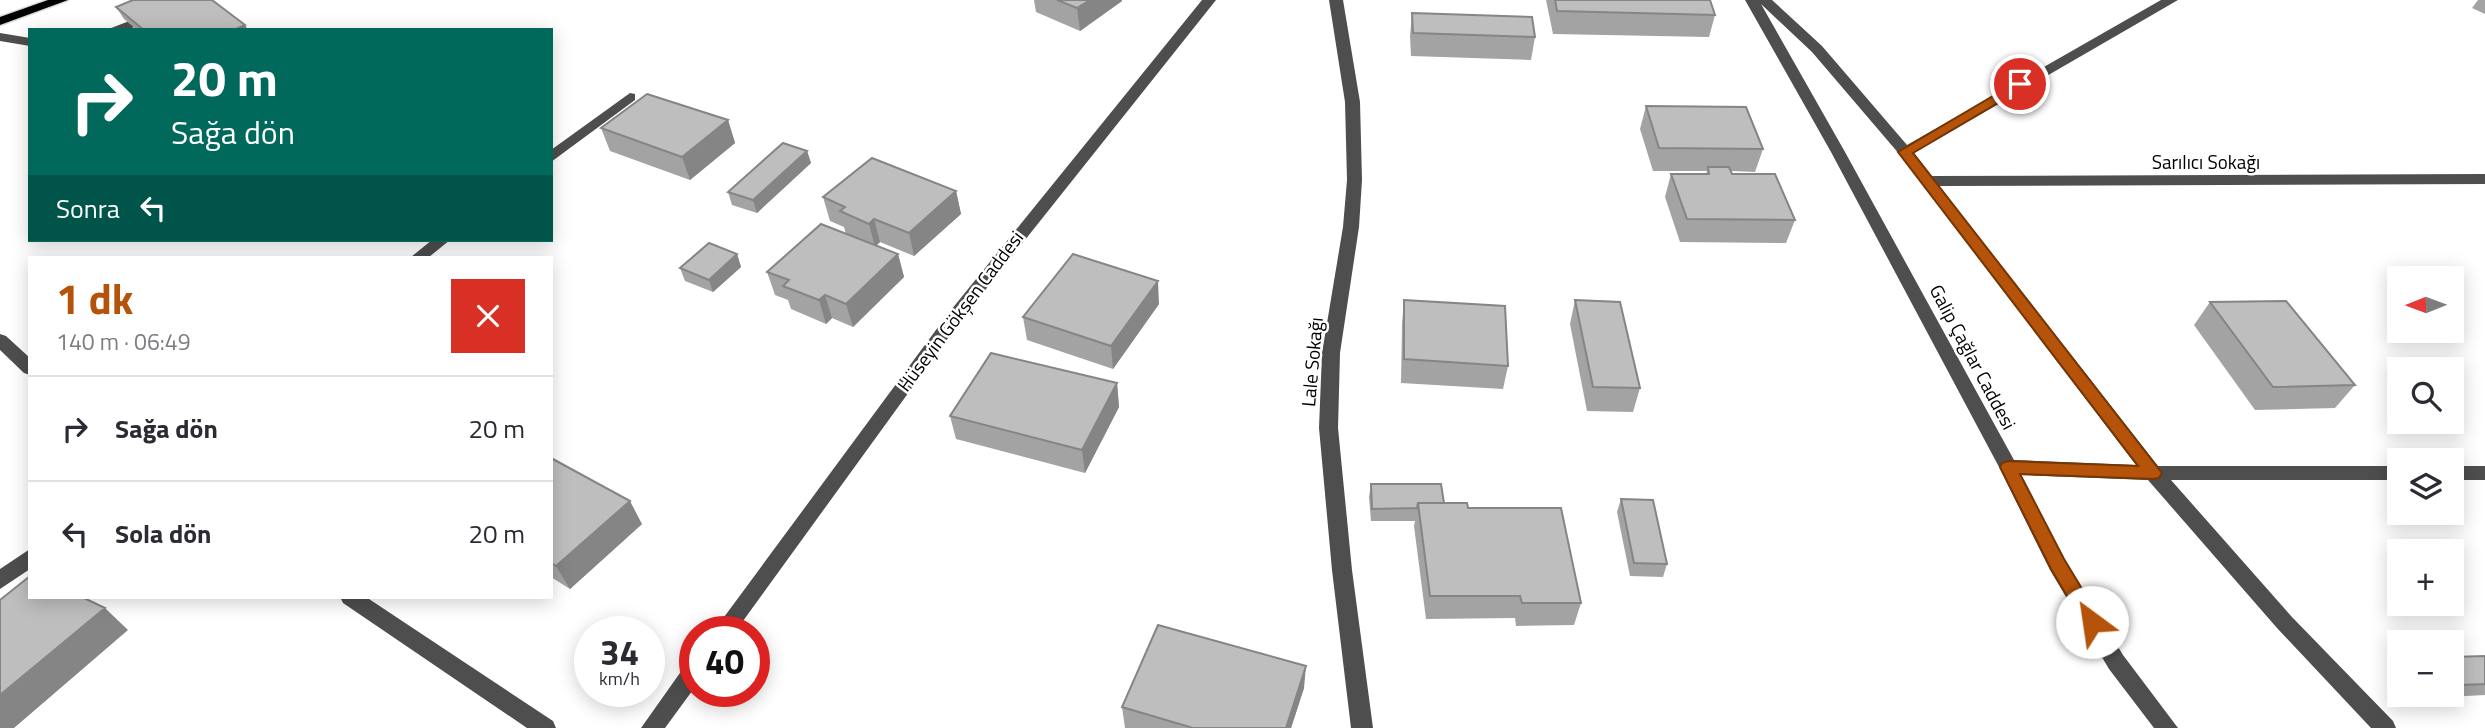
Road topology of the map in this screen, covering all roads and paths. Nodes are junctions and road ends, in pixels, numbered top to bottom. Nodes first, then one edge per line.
1 (61, 0) edge
2 (1209, 0) edge
3 (1336, 0) edge
4 (1752, 0) edge
5 (1764, 0) edge
6 (2171, 0) edge
7 (161, 13) edge
8 (0, 21) edge
9 (119, 28) edge
10 (0, 37) edge
11 (28, 42) edge
12 (630, 97) dead end
13 (1905, 152) junction
14 (553, 155) edge
15 (2485, 180) edge
16 (1927, 181) junction
17 (439, 242) edge
18 (420, 256) edge
19 (0, 340) edge
20 (28, 367) edge
21 (2008, 467) junction
22 (2153, 473) junction
23 (2387, 473) edge
24 (2464, 473) edge
25 (2485, 473) edge
26 (28, 559) edge
27 (0, 581) edge
28 (353, 599) edge
29 (735, 616) edge
30 (679, 692) edge
31 (545, 728) edge
32 (652, 728) edge
33 (1362, 728) edge
34 (2167, 728) edge
35 (2385, 728) edge

1 - 8 main road
2 - 29 street, Hüseyin Gökşen Caddesi
3 - 33 street, Lale Sokağı
4 - 21 street, Galip Çağlar Caddesi
5 - 13 street
6 - 13 street
7 - 9 street
10 - 11 street
12 - 14 street
13 - 16 street
15 - 16 street, Sarılıcı Sokağı
16 - 22 street
17 - 18 street
19 - 20 street
21 - 22 street
21 - 34 street, Galip Çağlar Caddesi
22 - 23 street
22 - 35 street
24 - 25 street
26 - 27 street
28 - 31 street
30 - 32 street

